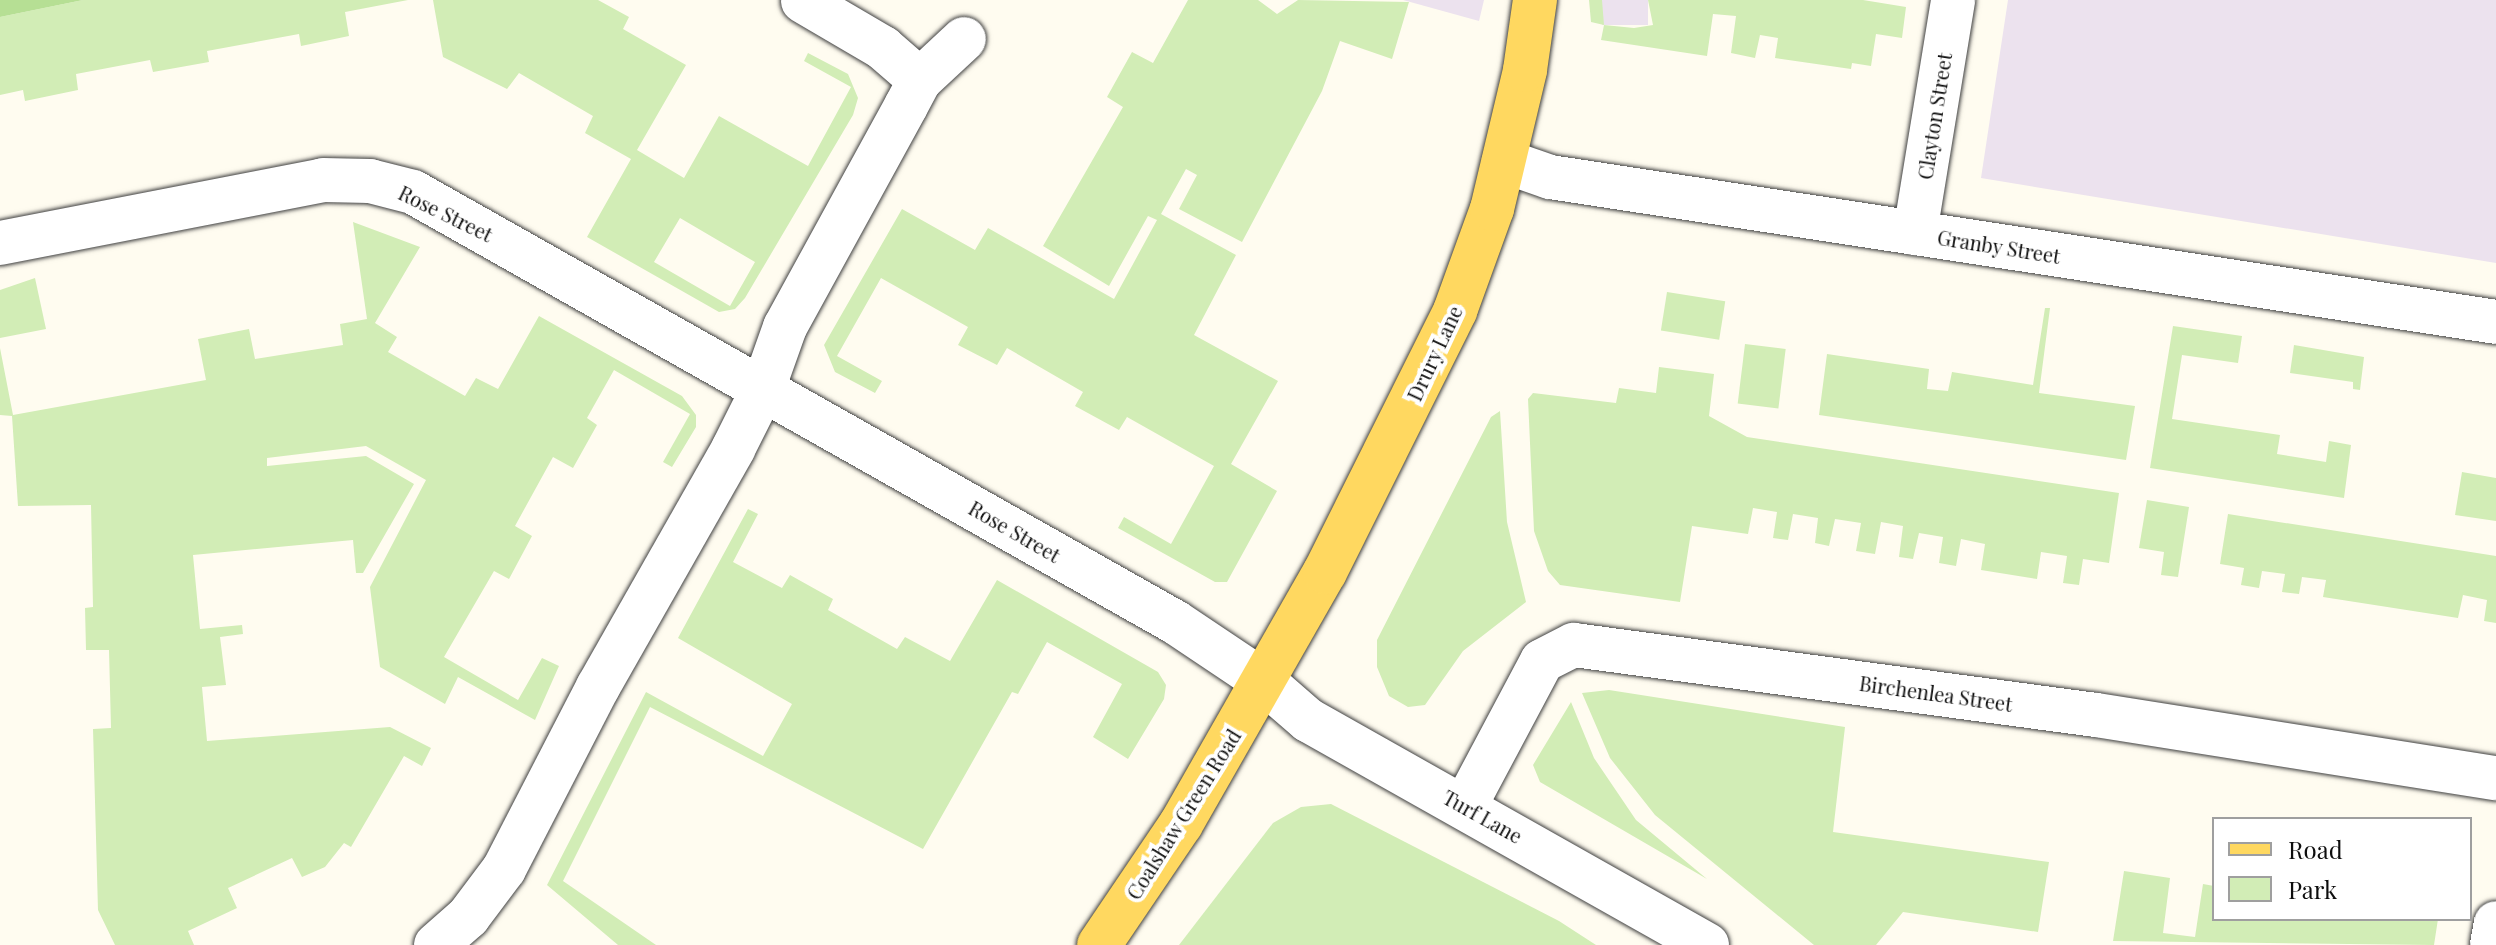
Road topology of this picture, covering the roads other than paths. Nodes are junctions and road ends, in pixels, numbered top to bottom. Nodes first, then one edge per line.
1 (1535, 0) edge
2 (1953, 0) edge
3 (803, 1) edge
4 (964, 39) dead end
5 (920, 80) junction
6 (1504, 161) junction
7 (1915, 233) junction
8 (0, 243) edge
9 (2496, 322) edge
10 (763, 389) junction
11 (1263, 681) junction
12 (2496, 778) edge
13 (1465, 806) junction
14 (2496, 923) edge
15 (436, 945) edge
16 (1099, 945) edge
17 (1707, 945) edge
18 (2492, 945) edge

1 - 6 main road, Drury Lane
2 - 7 street, Clayton Street
3 - 5 street
4 - 5 street
5 - 10 street
6 - 7 street, Granby Street
6 - 11 main road, Drury Lane
7 - 9 street, Granby Street
8 - 10 street, Rose Street
10 - 11 street, Rose Street
10 - 15 street
11 - 13 street, Turf Lane
11 - 16 main road, Coalshaw Green Road
12 - 13 street, Birchenlea Street
13 - 17 street, Turf Lane
14 - 18 street

